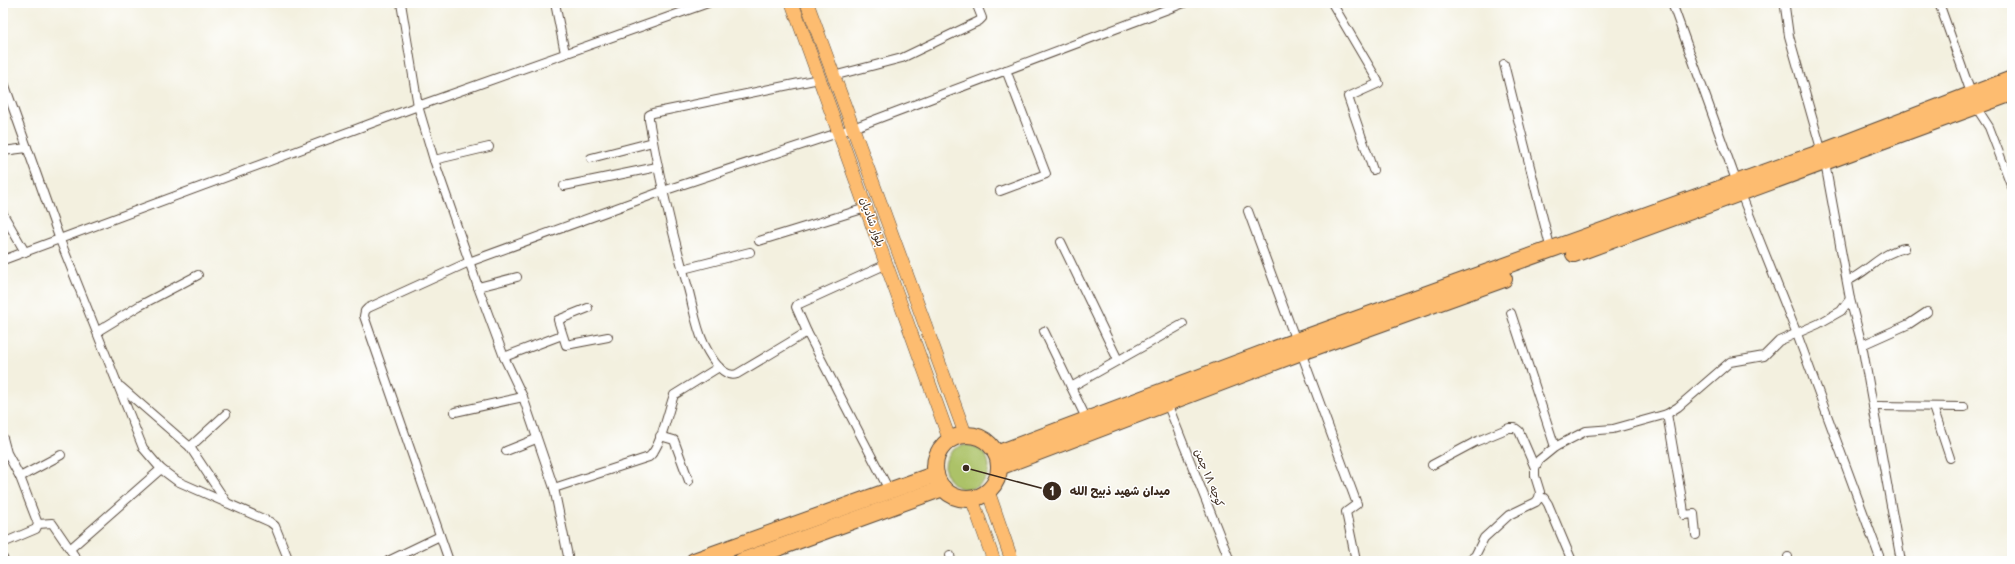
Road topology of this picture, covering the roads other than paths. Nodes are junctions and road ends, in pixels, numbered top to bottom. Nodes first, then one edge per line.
1 (401, 3) edge
2 (555, 3) edge
3 (708, 3) edge
4 (792, 3) edge
5 (806, 3) edge
6 (976, 3) edge
7 (1184, 3) edge
8 (1332, 3) edge
9 (1672, 3) edge
10 (1786, 3) edge
11 (1939, 3) edge
12 (565, 53) junction
13 (1504, 64) dead end
14 (1006, 70) junction
15 (833, 76) junction
16 (819, 79) junction
17 (3, 80) edge
18 (2012, 80) edge
19 (2012, 93) edge
20 (1974, 100) junction
21 (418, 106) junction
22 (853, 128) junction
23 (839, 132) junction
24 (653, 142) junction
25 (489, 147) dead end
26 (27, 148) junction
27 (3, 151) edge
28 (1824, 157) junction
29 (591, 158) dead end
30 (434, 160) junction
31 (657, 166) junction
32 (1373, 170) dead end
33 (564, 186) dead end
34 (2012, 187) edge
35 (1739, 188) junction
36 (1000, 190) dead end
37 (663, 191) junction
38 (866, 208) junction
39 (1248, 211) dead end
40 (3, 214) edge
41 (60, 240) junction
42 (759, 241) dead end
43 (1061, 242) dead end
44 (1905, 248) dead end
45 (1551, 250) junction
46 (25, 252) junction
47 (750, 252) dead end
48 (3, 260) edge
49 (469, 262) junction
50 (887, 264) junction
51 (683, 269) junction
52 (198, 276) dead end
53 (517, 277) dead end
54 (1847, 281) junction
55 (478, 288) junction
56 (1850, 299) junction
57 (588, 308) dead end
58 (1926, 312) dead end
59 (1511, 314) dead end
60 (1183, 324) dead end
61 (98, 331) junction
62 (1044, 331) dead end
63 (807, 332) junction
64 (1797, 334) junction
65 (562, 335) junction
66 (608, 337) dead end
67 (1862, 345) junction
68 (1298, 347) junction
69 (504, 357) junction
70 (1118, 360) junction
71 (719, 367) junction
72 (119, 386) junction
73 (1071, 387) junction
74 (523, 397) junction
75 (1167, 402) junction
76 (1872, 406) junction
77 (1933, 407) junction
78 (1964, 407) dead end
79 (455, 412) dead end
80 (226, 414) dead end
81 (1666, 414) junction
82 (1087, 420) junction
83 (660, 436) junction
84 (966, 436) junction
85 (3, 438) edge
86 (536, 439) junction
87 (950, 440) junction
88 (190, 447) junction
89 (1555, 447) junction
90 (506, 451) dead end
91 (5, 454) edge
92 (61, 455) dead end
93 (1950, 458) dead end
94 (998, 461) junction
95 (1432, 465) dead end
96 (1535, 468) junction
97 (161, 469) junction
98 (20, 477) junction
99 (689, 481) dead end
100 (939, 481) junction
101 (554, 488) junction
102 (889, 490) junction
103 (988, 491) junction
104 (1539, 498) junction
105 (972, 499) junction
106 (228, 503) junction
107 (38, 524) junction
108 (1696, 535) dead end
109 (440, 536) junction
110 (3, 543) edge
111 (70, 549) junction
112 (3, 558) edge
113 (4, 561) edge
114 (78, 561) edge
115 (289, 561) edge
116 (388, 561) edge
117 (449, 561) edge
118 (569, 561) edge
119 (694, 561) edge
120 (742, 561) edge
121 (994, 561) edge
122 (1012, 561) edge
123 (1230, 561) edge
124 (1356, 561) edge
125 (1467, 561) edge
126 (1572, 561) edge
127 (1881, 561) edge
128 (1901, 561) edge

1 - 21 street
2 - 12 street
3 - 12 street
4 - 16 main road, بلوار شادیان
5 - 15 main road, بلوار شادیان
6 - 15 street
7 - 14 street
8 - 32 street
9 - 35 street
10 - 28 street
11 - 20 street
12 - 21 street
13 - 45 street
14 - 22 street
14 - 36 street
15 - 22 main road, بلوار شادیان
16 - 23 main road, بلوار شادیان
16 - 24 street
17 - 26 street
18 - 20 highway
19 - 20 highway
20 - 28 highway
20 - 34 street
21 - 30 street
21 - 41 street
22 - 23 street
22 - 84 main road, بلوار شادیان
23 - 37 street
23 - 38 main road, بلوار شادیان
24 - 29 street
24 - 31 street
25 - 30 street
26 - 27 street
26 - 41 street
28 - 35 highway
28 - 54 street
30 - 49 street
31 - 33 street
31 - 37 street
35 - 45 highway
35 - 64 street
35 - 68 highway
37 - 49 street
37 - 51 street
38 - 42 street
38 - 50 main road, بلوار شادیان
39 - 68 street
40 - 46 street
41 - 46 street
41 - 61 street
43 - 70 street
44 - 54 street
45 - 68 highway
46 - 48 street
47 - 51 street
49 - 55 street
49 - 109 street
50 - 63 street
50 - 87 main road, بلوار شادیان
51 - 71 street
52 - 61 street
53 - 55 street
54 - 56 street
55 - 69 street
56 - 64 street
56 - 67 street
57 - 65 street
58 - 67 street
59 - 89 street
60 - 70 street
61 - 72 street
62 - 73 street
63 - 71 street
63 - 102 street
64 - 81 street
64 - 127 street
65 - 66 street
65 - 69 street
67 - 76 street
68 - 75 highway
68 - 82 highway
68 - 124 street
69 - 74 street
70 - 73 street
71 - 83 street
72 - 88 street
72 - 97 street
73 - 82 street
74 - 79 street
74 - 86 street
75 - 94 highway
75 - 123 street, كوچه ١٨ چمن
76 - 77 street
76 - 128 street
77 - 78 street
77 - 93 street
80 - 88 street
81 - 89 street
81 - 108 street
82 - 94 highway
83 - 99 street
83 - 101 street
84 - 87 highway
84 - 94 highway
85 - 91 street
86 - 90 street
86 - 101 street
87 - 100 highway
88 - 106 street
89 - 96 street
91 - 98 street
92 - 98 street
94 - 103 highway
95 - 96 street
96 - 104 street
97 - 106 street
97 - 111 street
98 - 107 street
100 - 102 highway
100 - 105 highway
100 - 120 highway
101 - 118 street
102 - 119 highway
103 - 105 highway
103 - 122 main road
104 - 125 street
104 - 126 street
105 - 121 main road
106 - 115 street
107 - 110 street
107 - 111 street
109 - 116 street
109 - 117 street
111 - 114 street
112 - 113 street

